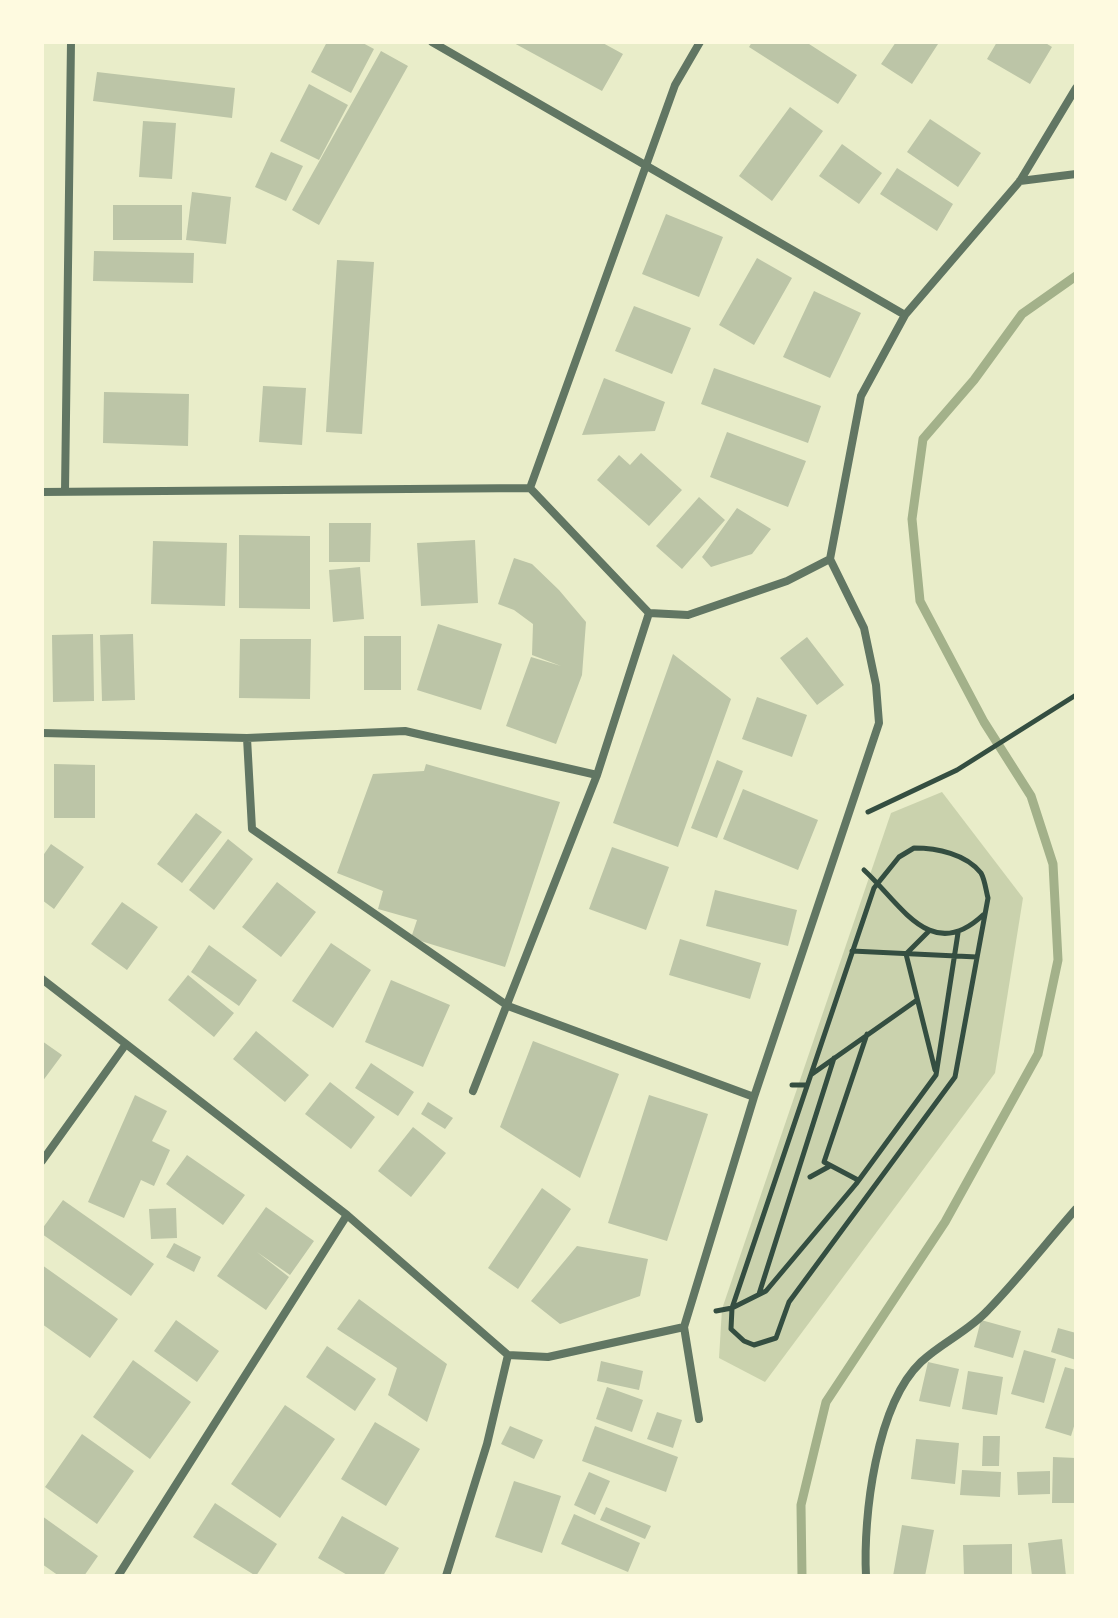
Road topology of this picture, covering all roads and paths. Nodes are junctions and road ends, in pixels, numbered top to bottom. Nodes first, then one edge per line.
1 (71, 42) edge
2 (432, 42) edge
3 (700, 42) edge
4 (1076, 88) edge
5 (647, 166) junction
6 (1076, 174) edge
7 (1020, 181) junction
8 (905, 315) junction
9 (530, 488) junction
10 (65, 491) junction
11 (42, 492) edge
12 (830, 559) junction
13 (649, 613) junction
14 (1076, 695) edge
15 (42, 733) edge
16 (247, 738) junction
17 (597, 775) junction
18 (845, 823) junction
19 (864, 870) dead end
20 (878, 882) junction
21 (985, 913) junction
22 (928, 932) junction
23 (958, 933) junction
24 (852, 951) junction
25 (906, 954) junction
26 (956, 956) junction
27 (977, 957) junction
28 (42, 979) edge
29 (917, 1000) junction
30 (508, 1006) junction
31 (867, 1034) junction
32 (126, 1044) junction
33 (834, 1058) junction
34 (811, 1074) junction
35 (936, 1075) junction
36 (792, 1085) dead end
37 (807, 1085) junction
38 (473, 1091) dead end
39 (754, 1097) junction
40 (42, 1161) edge
41 (830, 1166) junction
42 (810, 1177) dead end
43 (858, 1180) junction
44 (1076, 1209) edge
45 (347, 1215) junction
46 (758, 1295) junction
47 (732, 1308) junction
48 (716, 1311) dead end
49 (684, 1327) junction
50 (508, 1355) junction
51 (699, 1419) dead end
52 (118, 1576) edge
53 (446, 1576) edge
54 (866, 1576) edge

1 - 10 street
2 - 5 street
3 - 5 street
4 - 7 street
5 - 8 street
5 - 9 street
6 - 7 street
7 - 8 street
8 - 12 street
9 - 10 street
9 - 13 street
10 - 11 street
12 - 13 street
12 - 18 street
13 - 17 street
14 - 18 path
15 - 16 street
16 - 17 street
16 - 30 street
17 - 30 street
18 - 39 street
19 - 20 path
20 - 21 path
20 - 22 path
20 - 24 path
21 - 23 path
21 - 27 path
22 - 23 path
22 - 25 path
23 - 26 path
24 - 25 path
24 - 34 path
25 - 26 path
25 - 29 path
26 - 27 path
26 - 35 path
27 - 47 path
28 - 32 street
29 - 31 path
29 - 35 path
30 - 38 street
30 - 39 street
31 - 33 path
31 - 41 path
32 - 40 street
32 - 45 street
33 - 34 path
33 - 46 path
34 - 37 path
35 - 43 path
36 - 37 path
37 - 47 path
39 - 49 street
41 - 42 path
41 - 43 path
43 - 46 path
44 - 54 street
45 - 50 street
45 - 52 street
46 - 47 path
47 - 48 path
49 - 50 street
49 - 51 street
50 - 53 street

